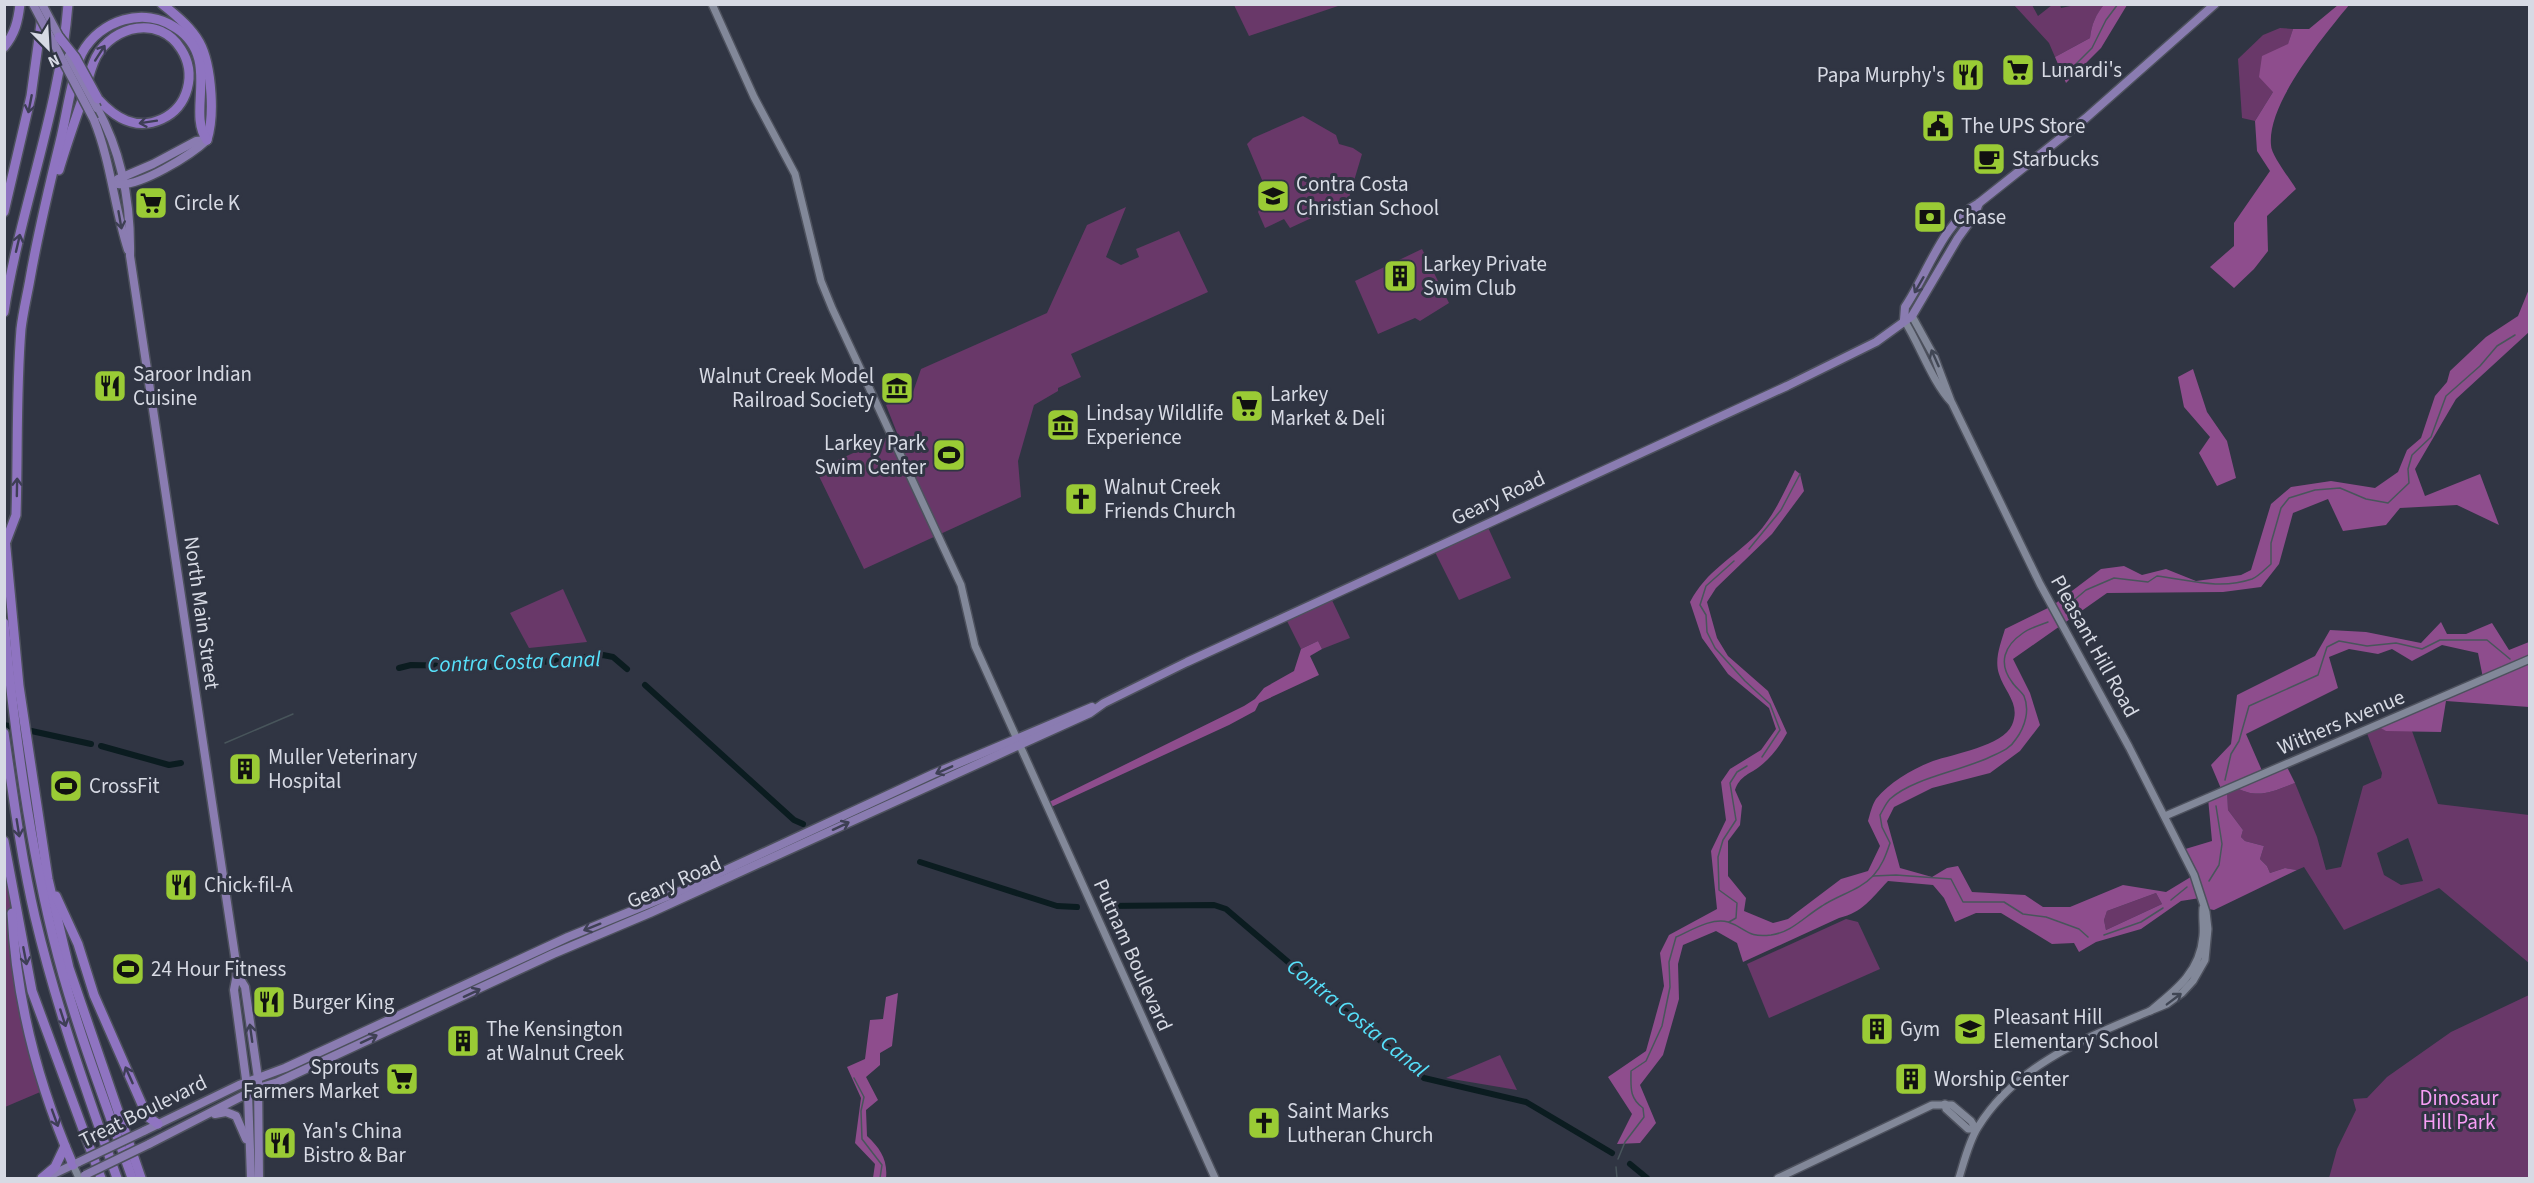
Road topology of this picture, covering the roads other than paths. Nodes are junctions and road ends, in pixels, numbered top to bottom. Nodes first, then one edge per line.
1 (20, 4) edge
2 (33, 4) edge
3 (42, 4) edge
4 (68, 4) edge
5 (162, 4) edge
6 (712, 4) edge
7 (2215, 4) edge
8 (59, 37) joint
9 (4, 47) edge
10 (98, 103) junction
11 (207, 140) junction
12 (123, 180) junction
13 (113, 184) junction
14 (1979, 203) junction
15 (45, 206) junction
16 (4, 212) edge
17 (130, 256) junction
18 (4, 312) edge
19 (1908, 318) junction
20 (4, 534) edge
21 (5, 544) edge
22 (4, 623) edge
23 (2529, 659) edge
24 (19, 714) junction
25 (4, 733) edge
26 (1018, 741) junction
27 (23, 749) junction
28 (9, 771) junction
29 (4, 787) edge
30 (2165, 816) junction
31 (4, 841) edge
32 (10, 878) junction
33 (48, 879) junction
34 (646, 904) junction
35 (650, 913) junction
36 (237, 974) junction
37 (258, 1078) junction
38 (247, 1083) junction
39 (258, 1088) junction
40 (248, 1095) junction
41 (209, 1115) junction
42 (158, 1124) junction
43 (1976, 1129) junction
44 (65, 1146) junction
45 (249, 1146) junction
46 (76, 1163) junction
47 (80, 1177) edge
48 (43, 1179) edge
49 (101, 1179) edge
50 (117, 1179) edge
51 (132, 1179) edge
52 (141, 1179) edge
53 (251, 1179) edge
54 (259, 1179) edge
55 (1215, 1179) edge
56 (1778, 1179) edge
57 (1959, 1179) edge

1 - 9 highway
2 - 13 main road, North Main Street, bridge
3 - 8 main road, bridge
3 -> 16 highway
18 -> 4 highway
5 - 11 highway
6 - 26 street, Putnam Boulevard
7 - 14 main road
8 - 10 highway, bridge
10 - 12 main road, North Main Street
15 -> 10 highway
11 - 12 main road
11 - 15 highway
12 - 13 main road
12 - 17 main road, North Main Street
13 -> 17 main road, North Main Street
14 - 19 main road, Geary Road
14 -> 19 main road
21 -> 15 highway
17 - 36 main road, North Main Street
19 - 26 main road, Geary Road
19 - 30 street, Pleasant Hill Road
20 - 21 highway
21 - 24 highway
22 - 24 highway
23 - 30 street, Withers Avenue
24 - 27 highway
25 - 28 highway
26 -> 34 main road, Geary Road
35 -> 26 main road, Geary Road
26 - 55 street, Putnam Boulevard
27 - 33 highway
27 - 51 highway
28 - 29 highway
28 -> 50 highway
30 - 43 street, Pleasant Hill Road
31 - 32 highway
32 -> 44 highway
32 -> 49 highway
42 -> 33 highway
33 - 52 highway
34 - 35 main road
34 -> 37 main road, Geary Road
39 -> 35 main road, Geary Road
37 -> 36 main road, North Main Street
36 - 38 main road, North Main Street
37 - 38 main road, Treat Boulevard
37 - 39 main road, North Main Street
38 - 40 main road, North Main Street
38 - 42 main road, Treat Boulevard
39 - 40 main road, Treat Boulevard
39 - 54 main road, North Main Street
40 - 41 main road, Treat Boulevard
40 - 45 main road, North Main Street
41 - 45 main road
41 - 47 main road, Treat Boulevard, bridge
42 - 46 main road, Treat Boulevard, bridge
43 - 56 street
43 - 57 street, Pleasant Hill Road
44 - 46 highway
44 - 48 highway
45 - 53 main road, North Main Street
46 - 47 street
46 - 48 main road, Treat Boulevard

